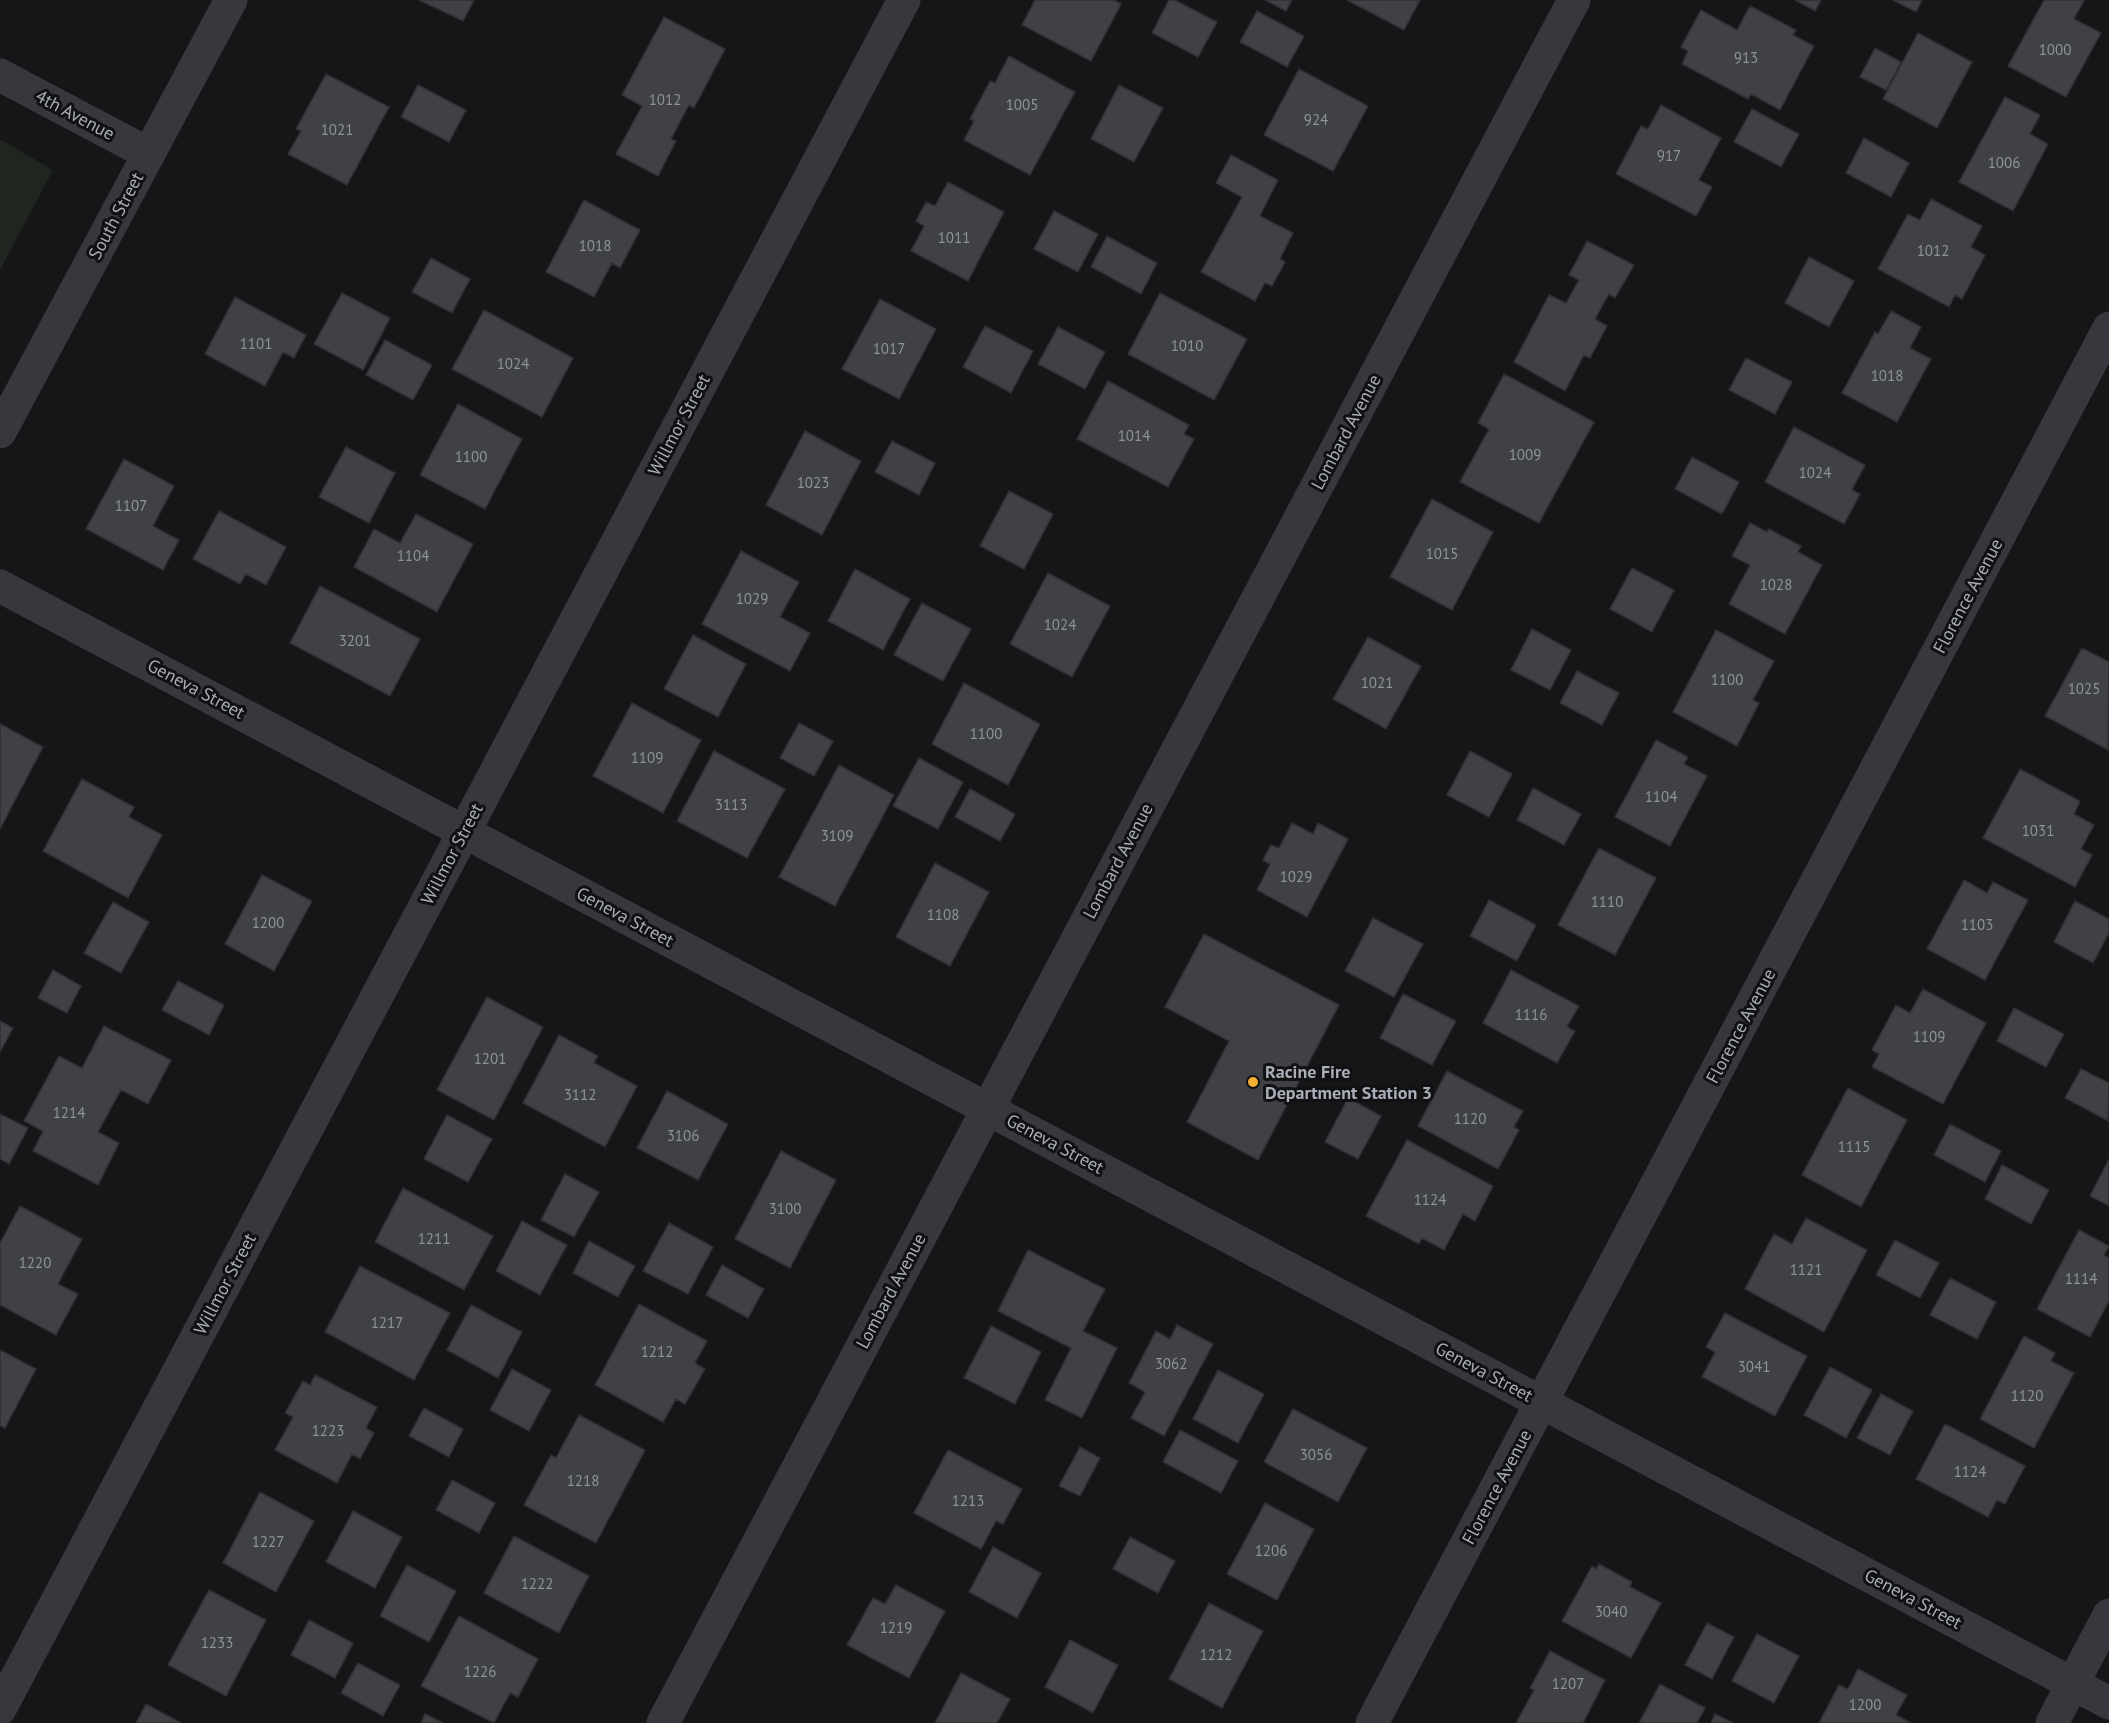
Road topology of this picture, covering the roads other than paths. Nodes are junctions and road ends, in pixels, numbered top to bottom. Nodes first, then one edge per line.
1 (231, 0) edge
2 (904, 0) edge
3 (1574, 0) edge
4 (0, 75) edge
5 (149, 154) junction
6 (2109, 328) edge
7 (0, 432) edge
8 (0, 585) edge
9 (464, 832) junction
10 (988, 1109) junction
11 (1542, 1402) junction
12 (2109, 1615) edge
13 (2073, 1684) junction
14 (2109, 1703) edge
15 (0, 1709) edge
16 (663, 1723) edge
17 (1372, 1723) edge
18 (2052, 1723) edge

1 - 5 street, South Street
2 - 9 street, Willmor Street
3 - 10 street, Lombard Avenue
4 - 5 street, 4th Avenue
5 - 7 street, South Street
6 - 11 street, Florence Avenue
8 - 9 street, Geneva Street
9 - 10 street, Geneva Street
9 - 15 street, Willmor Street
10 - 11 street, Geneva Street
10 - 16 street, Lombard Avenue
11 - 13 street, Geneva Street
11 - 17 street, Florence Avenue
12 - 13 street
13 - 14 street, Geneva Street
13 - 18 street

